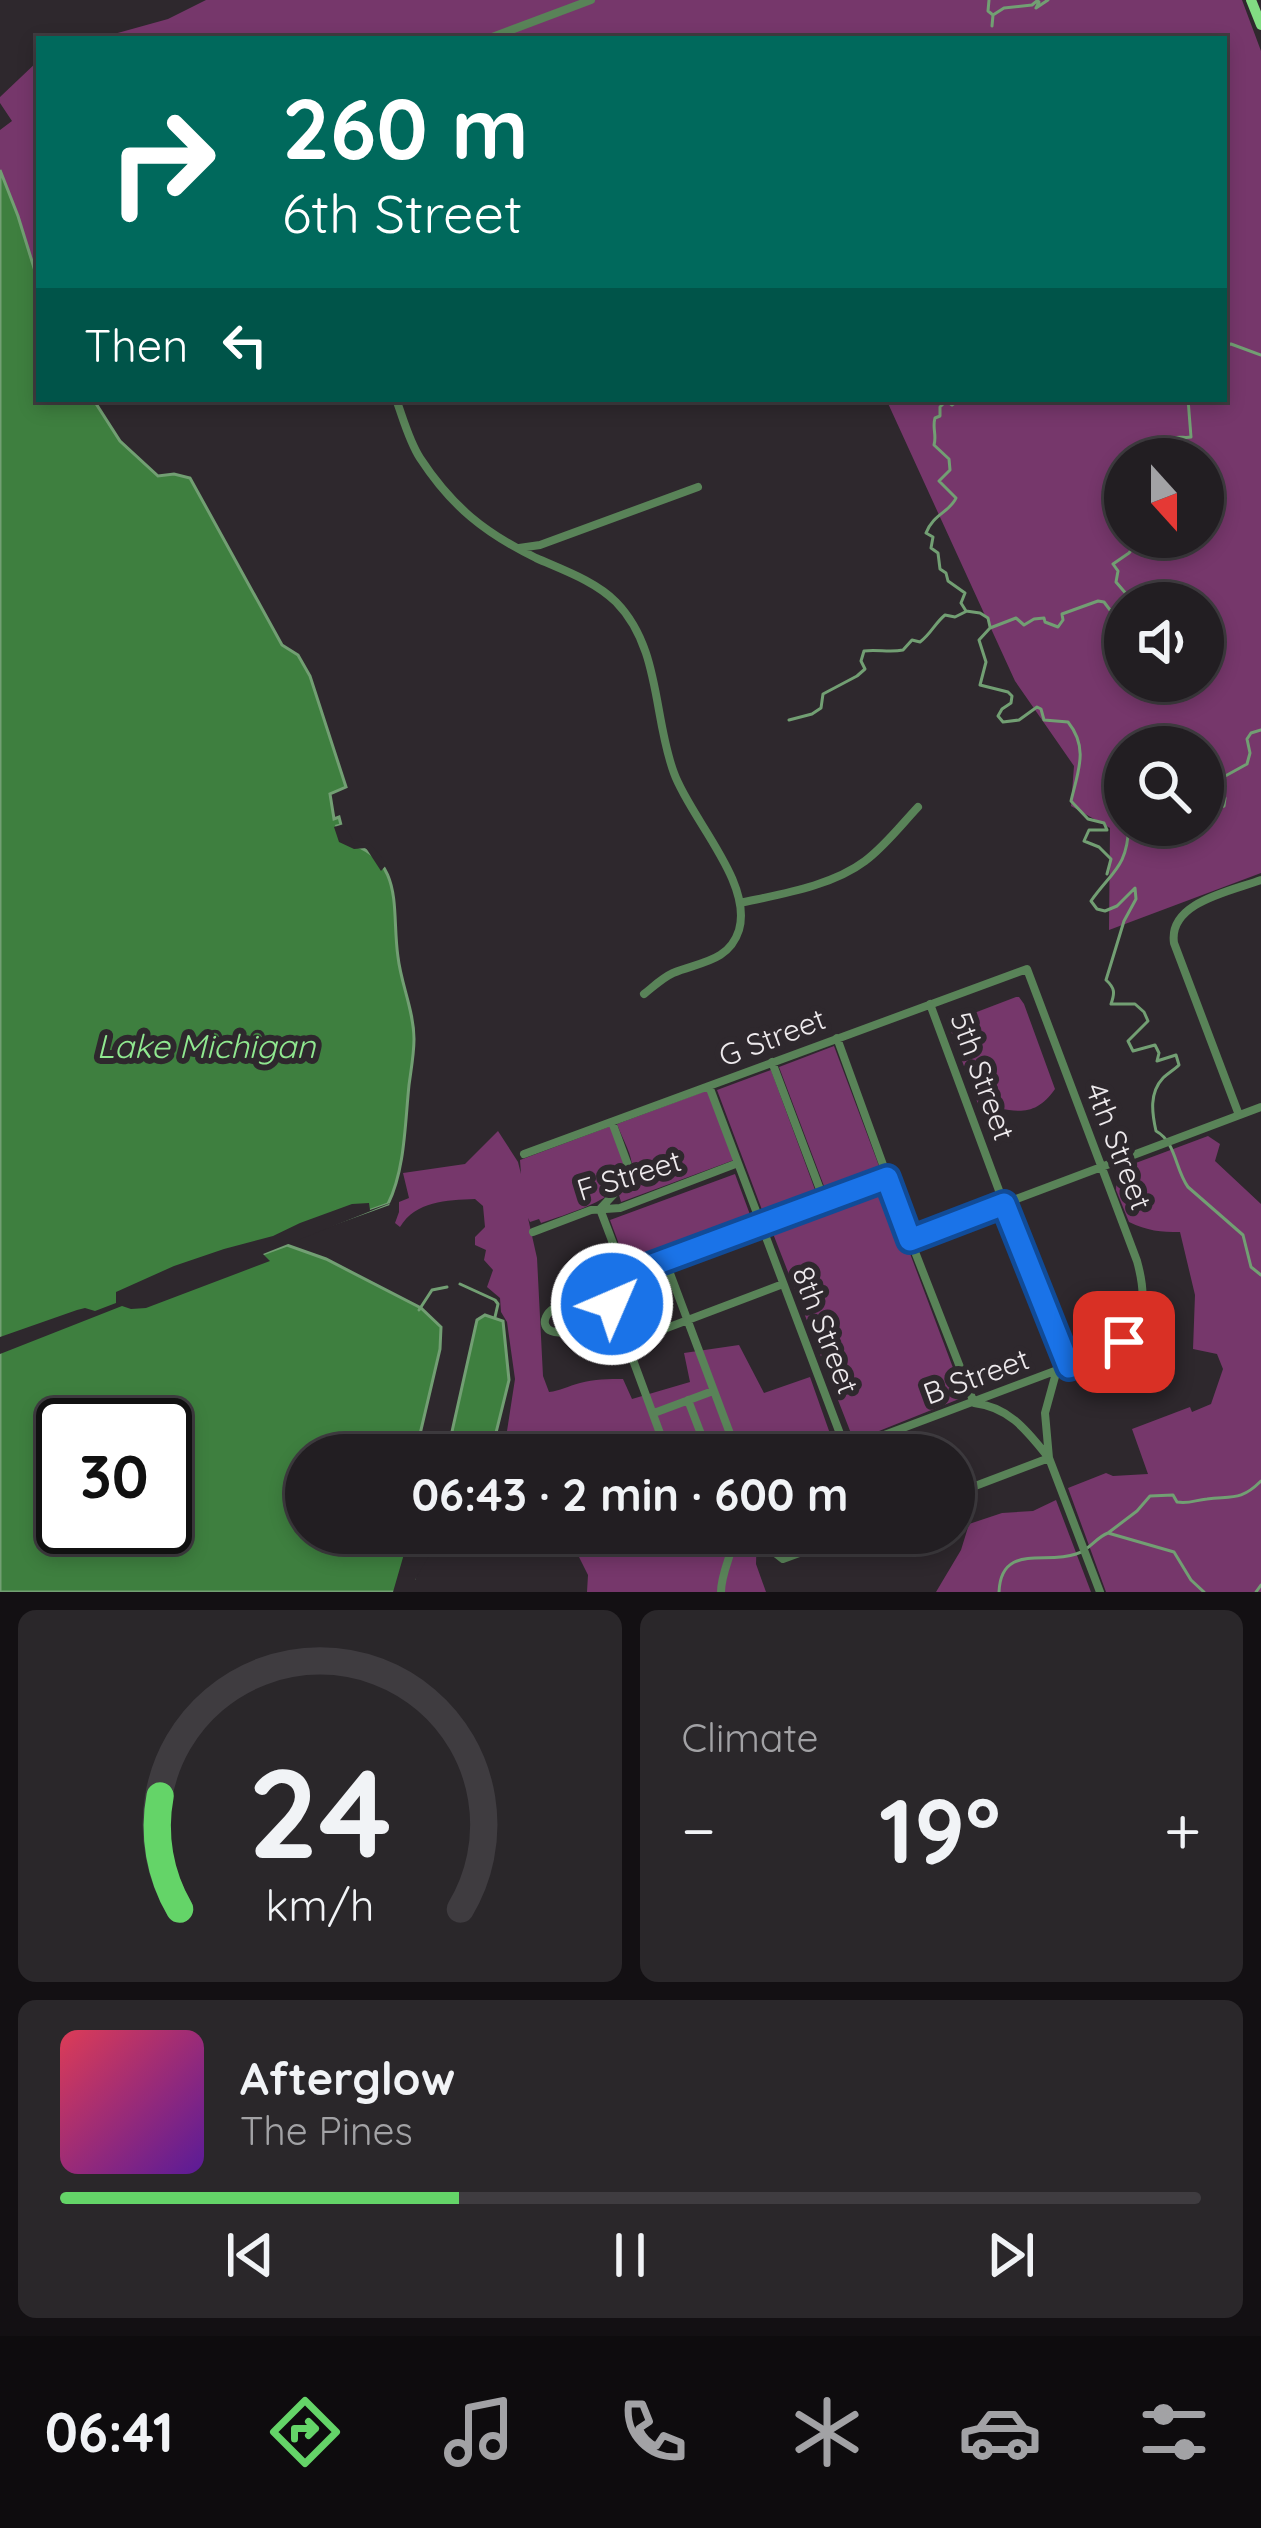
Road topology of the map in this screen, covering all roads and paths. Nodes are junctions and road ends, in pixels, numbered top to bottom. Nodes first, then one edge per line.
1 (591, 0) edge
2 (1251, 0) edge
3 (1261, 25) edge
4 (496, 36) edge
5 (397, 402) edge
6 (698, 487) dead end
7 (517, 549) junction
8 (918, 807) dead end
9 (1261, 880) edge
10 (740, 903) junction
11 (1031, 979) joint
12 (644, 994) dead end
13 (930, 1004) junction
14 (837, 1038) junction
15 (772, 1062) junction
16 (710, 1086) junction
17 (1261, 1107) edge
18 (1239, 1115) junction
19 (612, 1122) junction
20 (524, 1154) dead end
21 (738, 1163) junction
22 (1101, 1167) junction
23 (887, 1178) junction
24 (824, 1201) junction
25 (1004, 1204) junction
26 (600, 1209) junction
27 (761, 1224) junction
28 (533, 1232) dead end
29 (910, 1240) junction
30 (665, 1260) junction
31 (625, 1275) junction
32 (783, 1283) junction
33 (618, 1284) junction
34 (594, 1293) junction
35 (612, 1304) junction
36 (688, 1320) junction
37 (1132, 1332) joint
38 (627, 1343) junction
39 (1069, 1367) junction
40 (1056, 1371) junction
41 (713, 1390) junction
42 (688, 1400) junction
43 (974, 1403) junction
44 (654, 1413) junction
45 (661, 1434) edge
46 (701, 1434) edge
47 (730, 1434) edge
48 (840, 1434) edge
49 (894, 1434) edge
50 (1049, 1458) junction
51 (975, 1486) edge
52 (732, 1554) edge
53 (721, 1592) edge
54 (1100, 1592) edge

1 - 4 street
2 - 3 main road
5 - 7 street
6 - 7 street
7 - 10 street
8 - 10 street
9 - 18 street
10 - 12 street
11 - 13 street, G Street
11 - 22 street, 4th Street
13 - 14 street, G Street
13 - 25 street, 5th Street
14 - 15 street, G Street
14 - 23 street
15 - 16 street, G Street
15 - 24 street
16 - 19 street, G Street
16 - 21 street, 8th Street
17 - 18 street
18 - 22 street
19 - 20 street, G Street
19 - 26 street
21 - 26 street, F Street
21 - 27 street, 8th Street
22 - 25 street
22 - 37 street, 4th Street
23 - 24 street
23 - 29 street
24 - 27 street
25 - 29 street
25 - 39 street, 5th Street
26 - 28 street, F Street
26 - 31 street
27 - 30 street
27 - 32 street, 8th Street
29 - 43 street
30 - 31 street
30 - 36 street
31 - 33 street
32 - 36 street
32 - 48 street, 8th Street
33 - 34 street
33 - 35 street
34 - 34 street
34 - 35 street
35 - 38 street
36 - 38 street
36 - 41 street
37 - 39 street, B Street
38 - 44 street
39 - 40 street, B Street
40 - 43 street, B Street
40 - 50 street
41 - 42 street
41 - 47 street
42 - 44 street
42 - 46 street
43 - 49 street, B Street
43 - 50 street
44 - 45 street
50 - 51 street
50 - 54 street
52 - 53 street

